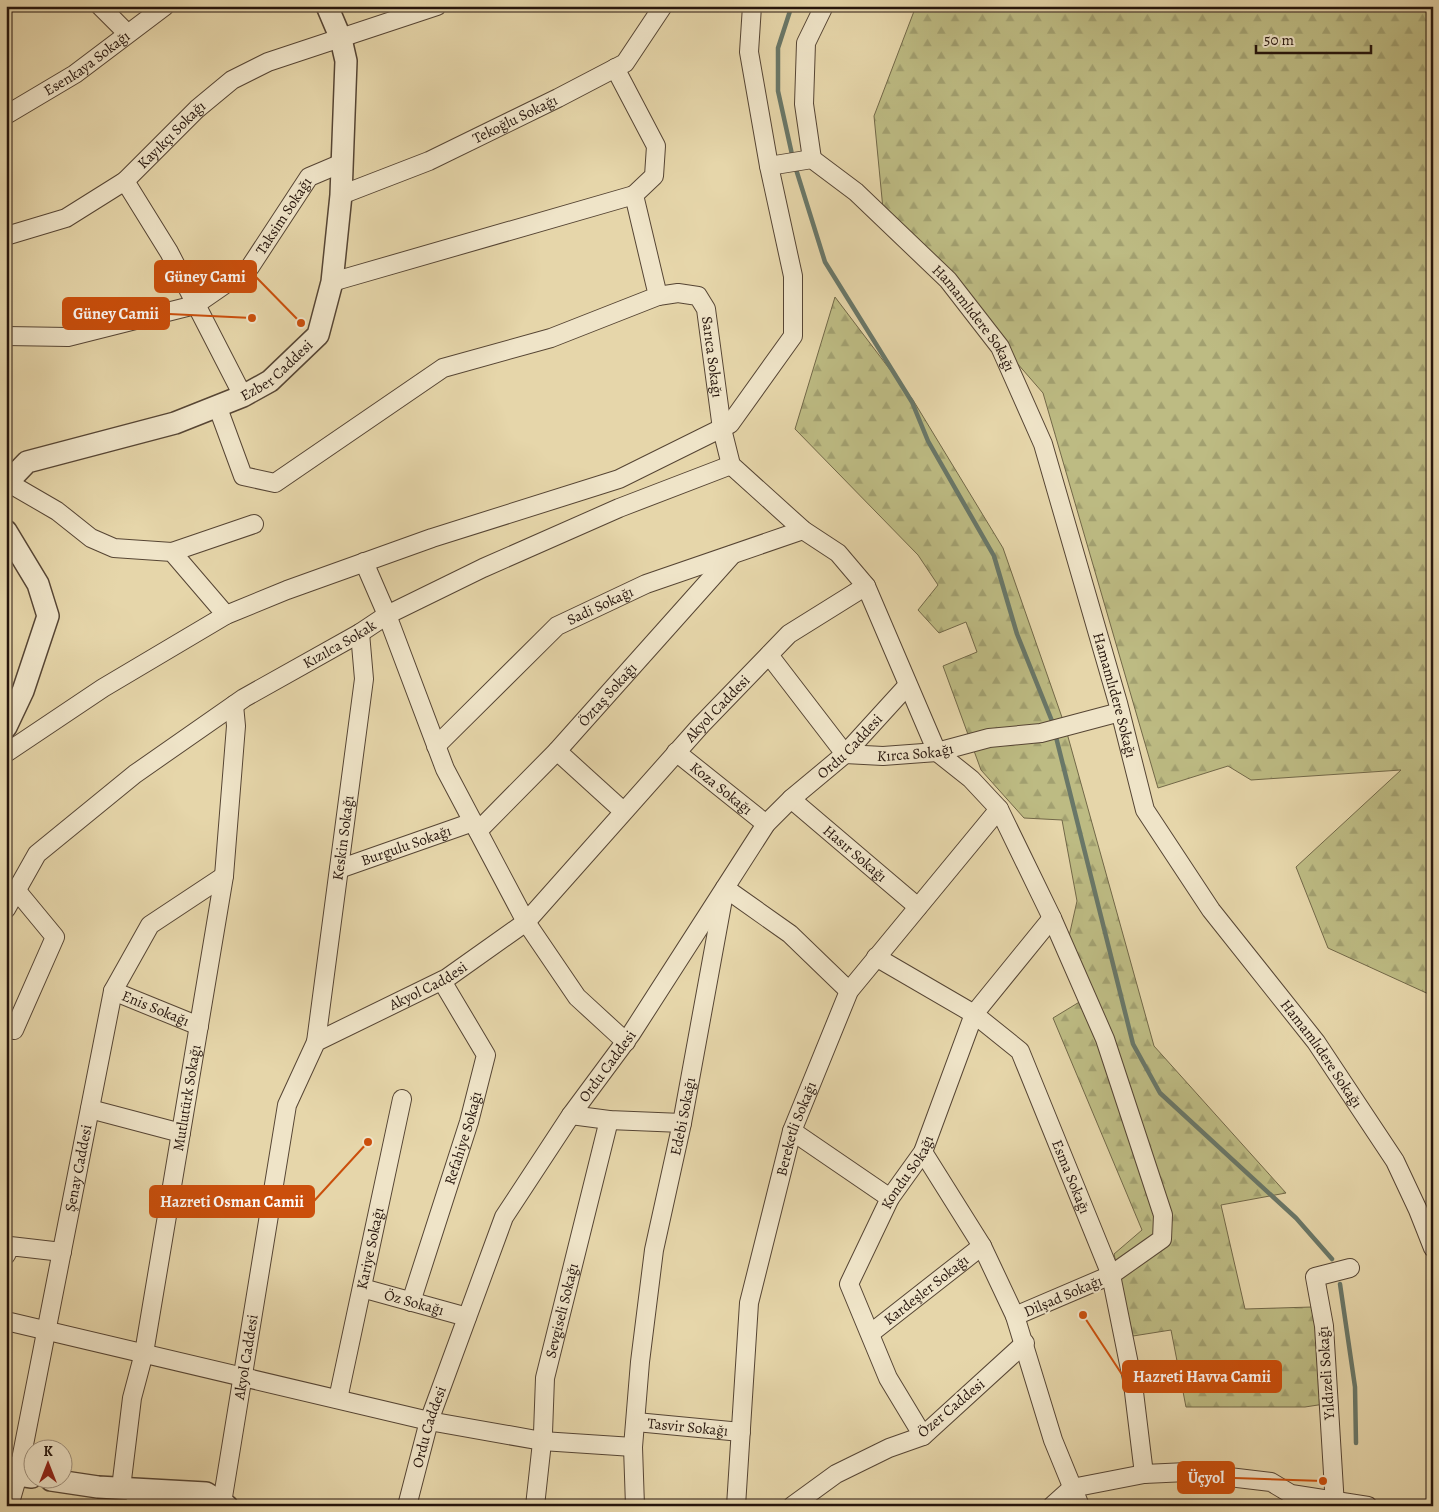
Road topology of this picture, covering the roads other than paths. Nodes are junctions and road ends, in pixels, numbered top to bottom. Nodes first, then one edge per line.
1 (100, 6) edge
2 (165, 6) edge
3 (327, 6) edge
4 (437, 6) edge
5 (663, 6) edge
6 (752, 6) edge
7 (824, 6) edge
8 (127, 33) junction
9 (340, 39) junction
10 (615, 68) junction
11 (6, 115) edge
12 (800, 161) junction
13 (342, 163) junction
14 (769, 166) junction
15 (125, 181) junction
16 (634, 195) junction
17 (340, 196) junction
18 (6, 236) edge
19 (332, 282) junction
20 (658, 296) junction
21 (195, 304) junction
22 (6, 336) edge
23 (243, 396) junction
24 (218, 408) junction
25 (722, 429) junction
26 (731, 465) junction
27 (7, 483) edge
28 (254, 524) dead end
29 (803, 530) junction
30 (6, 531) edge
31 (172, 552) junction
32 (733, 554) junction
33 (364, 562) junction
34 (866, 586) junction
35 (226, 615) junction
36 (387, 615) junction
37 (360, 633) junction
38 (769, 655) junction
39 (907, 686) junction
40 (234, 705) junction
41 (1120, 712) junction
42 (6, 727) edge
43 (436, 746) junction
44 (557, 751) junction
45 (676, 752) junction
46 (937, 752) junction
47 (6, 753) edge
48 (845, 754) junction
49 (791, 799) junction
50 (999, 809) junction
51 (623, 810) junction
52 (766, 824) junction
53 (475, 827) junction
54 (339, 869) junction
55 (224, 876) junction
56 (725, 888) junction
57 (16, 891) junction
58 (918, 907) junction
59 (6, 909) edge
60 (1052, 918) junction
61 (526, 922) junction
62 (876, 958) junction
63 (442, 981) junction
64 (113, 991) junction
65 (849, 991) junction
66 (974, 1014) junction
67 (199, 1026) junction
68 (9, 1033) edge
69 (316, 1042) junction
70 (626, 1042) junction
71 (402, 1098) dead end
72 (90, 1110) junction
73 (571, 1115) junction
74 (609, 1120) junction
75 (682, 1123) junction
76 (792, 1131) junction
77 (181, 1133) junction
78 (923, 1152) junction
79 (890, 1198) junction
80 (982, 1246) junction
81 (1433, 1248) edge
82 (62, 1252) junction
83 (6, 1255) edge
84 (1350, 1268) dead end
85 (1111, 1275) junction
86 (362, 1288) junction
87 (411, 1302) junction
88 (1015, 1316) junction
89 (467, 1317) junction
90 (6, 1321) edge
91 (46, 1331) junction
92 (871, 1333) junction
93 (1025, 1343) junction
94 (144, 1353) junction
95 (242, 1377) junction
96 (338, 1400) junction
97 (429, 1421) junction
98 (636, 1422) junction
99 (741, 1432) junction
100 (923, 1436) junction
101 (542, 1441) junction
102 (633, 1447) junction
103 (19, 1472) edge
104 (1144, 1474) junction
105 (72, 1482) edge
106 (121, 1488) junction
107 (1072, 1488) junction
108 (154, 1490) junction
109 (1289, 1500) edge
110 (9, 1504) edge
111 (224, 1504) edge
112 (1336, 1504) edge
113 (133, 1506) edge
114 (407, 1506) edge
115 (535, 1506) edge
116 (635, 1506) edge
117 (736, 1506) edge
118 (792, 1506) edge
119 (1052, 1506) edge
120 (1080, 1506) edge
121 (1368, 1506) edge

1 - 8 street
2 - 8 street, Esenkaya Sokağı
3 - 9 street, Ezber Caddesi
4 - 9 street, Kayıkçı Sokağı
5 - 10 street, Tekoğlu Sokağı
6 - 14 street
7 - 12 street
8 - 11 street, Esenkaya Sokağı
9 - 13 street, Ezber Caddesi
9 - 15 street, Kayıkçı Sokağı
10 - 16 street
10 - 17 street, Tekoğlu Sokağı
12 - 14 street
12 - 41 street, Hamamlıdere Sokağı
13 - 17 street, Ezber Caddesi
13 - 21 street, Taksim Sokağı
14 - 25 street
15 - 18 street, Kayıkçı Sokağı
15 - 21 street
16 - 19 street
16 - 20 street
17 - 19 street, Ezber Caddesi
19 - 23 street, Ezber Caddesi
20 - 24 street
20 - 25 street, Sarıca Sokağı
21 - 22 street, Taksim Sokağı
21 - 23 street
23 - 24 street, Ezber Caddesi
24 - 27 street, Ezber Caddesi
25 - 26 street
25 - 33 street
26 - 29 street
26 - 36 street, Kızılca Sokak
27 - 31 street
28 - 31 street
29 - 32 street, Sadi Sokağı
29 - 34 street
30 - 42 street
31 - 35 street
32 - 43 street, Sadi Sokağı
32 - 44 street, Öztaş Sokağı
33 - 35 street
33 - 36 street
34 - 38 street, Akyol Caddesi
34 - 39 street
35 - 47 street
36 - 37 street, Kızılca Sokak
36 - 43 street
37 - 40 street, Kızılca Sokak
37 - 54 street, Keskin Sokağı
38 - 45 street, Akyol Caddesi
38 - 48 street
39 - 46 street
39 - 48 street, Ordu Caddesi
40 - 55 street, Mutlutürk Sokağı
40 - 57 street, Kızılca Sokak
41 - 46 street, Kırca Sokağı
41 - 81 street, Hamamlıdere Sokağı
43 - 53 street
44 - 51 street
44 - 53 street, Öztaş Sokağı
45 - 51 street, Akyol Caddesi
45 - 52 street, Koza Sokağı
46 - 48 street, Kırca Sokağı
46 - 50 street
48 - 49 street, Ordu Caddesi
49 - 52 street, Ordu Caddesi
49 - 58 street, Hasır Sokağı
50 - 58 street, Bereketli Sokağı
50 - 60 street
51 - 61 street, Akyol Caddesi
52 - 56 street, Ordu Caddesi
53 - 54 street, Burgulu Sokağı
53 - 61 street
54 - 69 street, Keskin Sokağı
55 - 64 street, Şenay Caddesi
55 - 67 street, Mutlutürk Sokağı
56 - 65 street
56 - 70 street, Ordu Caddesi
56 - 75 street, Edebi Sokağı
57 - 59 street, Kızılca Sokak
57 - 68 street
58 - 62 street, Bereketli Sokağı
60 - 66 street, Kondu Sokağı
60 - 85 street, Dilşad Sokağı
61 - 63 street, Akyol Caddesi
61 - 70 street
62 - 65 street, Bereketli Sokağı
62 - 66 street, Esma Sokağı
63 - 69 street, Akyol Caddesi
63 - 87 street, Refahiye Sokağı
64 - 67 street, Enis Sokağı
64 - 72 street, Şenay Caddesi
65 - 76 street, Bereketli Sokağı
66 - 78 street, Kondu Sokağı
66 - 85 street, Esma Sokağı
67 - 77 street, Mutlutürk Sokağı
69 - 95 street, Akyol Caddesi
70 - 73 street, Ordu Caddesi
71 - 86 street, Kariye Sokağı
72 - 77 street
72 - 82 street, Şenay Caddesi
73 - 74 street
73 - 89 street, Ordu Caddesi
74 - 75 street
74 - 101 street, Sevgiseli Sokağı
75 - 98 street, Edebi Sokağı
76 - 79 street
76 - 99 street, Bereketli Sokağı
77 - 94 street, Mutlutürk Sokağı
78 - 79 street, Kondu Sokağı
78 - 80 street
79 - 92 street, Kondu Sokağı
80 - 88 street
80 - 92 street, Kardeşler Sokağı
82 - 83 street
82 - 91 street, Şenay Caddesi
84 - 112 street, Yıldızeli Sokağı
85 - 88 street, Dilşad Sokağı
85 - 104 street, Esma Sokağı
86 - 87 street, Öz Sokağı
86 - 96 street, Kariye Sokağı
87 - 89 street, Öz Sokağı
88 - 93 street
89 - 97 street, Ordu Caddesi
90 - 91 street
91 - 94 street
91 - 103 street, Şenay Caddesi
92 - 100 street, Kondu Sokağı
93 - 100 street, Özer Caddesi
93 - 107 street
94 - 95 street
94 - 106 street, Mutlutürk Sokağı
95 - 96 street
95 - 111 street, Akyol Caddesi
96 - 97 street
97 - 101 street
97 - 114 street, Ordu Caddesi
98 - 99 street, Tasvir Sokağı
98 - 102 street, Edebi Sokağı
99 - 117 street, Bereketli Sokağı
100 - 118 street, Özer Caddesi
101 - 102 street
101 - 115 street, Sevgiseli Sokağı
102 - 116 street, Edebi Sokağı
103 - 110 street, Şenay Caddesi
104 - 107 street
104 - 109 street
105 - 106 street
106 - 108 street
107 - 119 street
107 - 120 street
108 - 111 street
108 - 113 street
109 - 112 street
112 - 121 street

